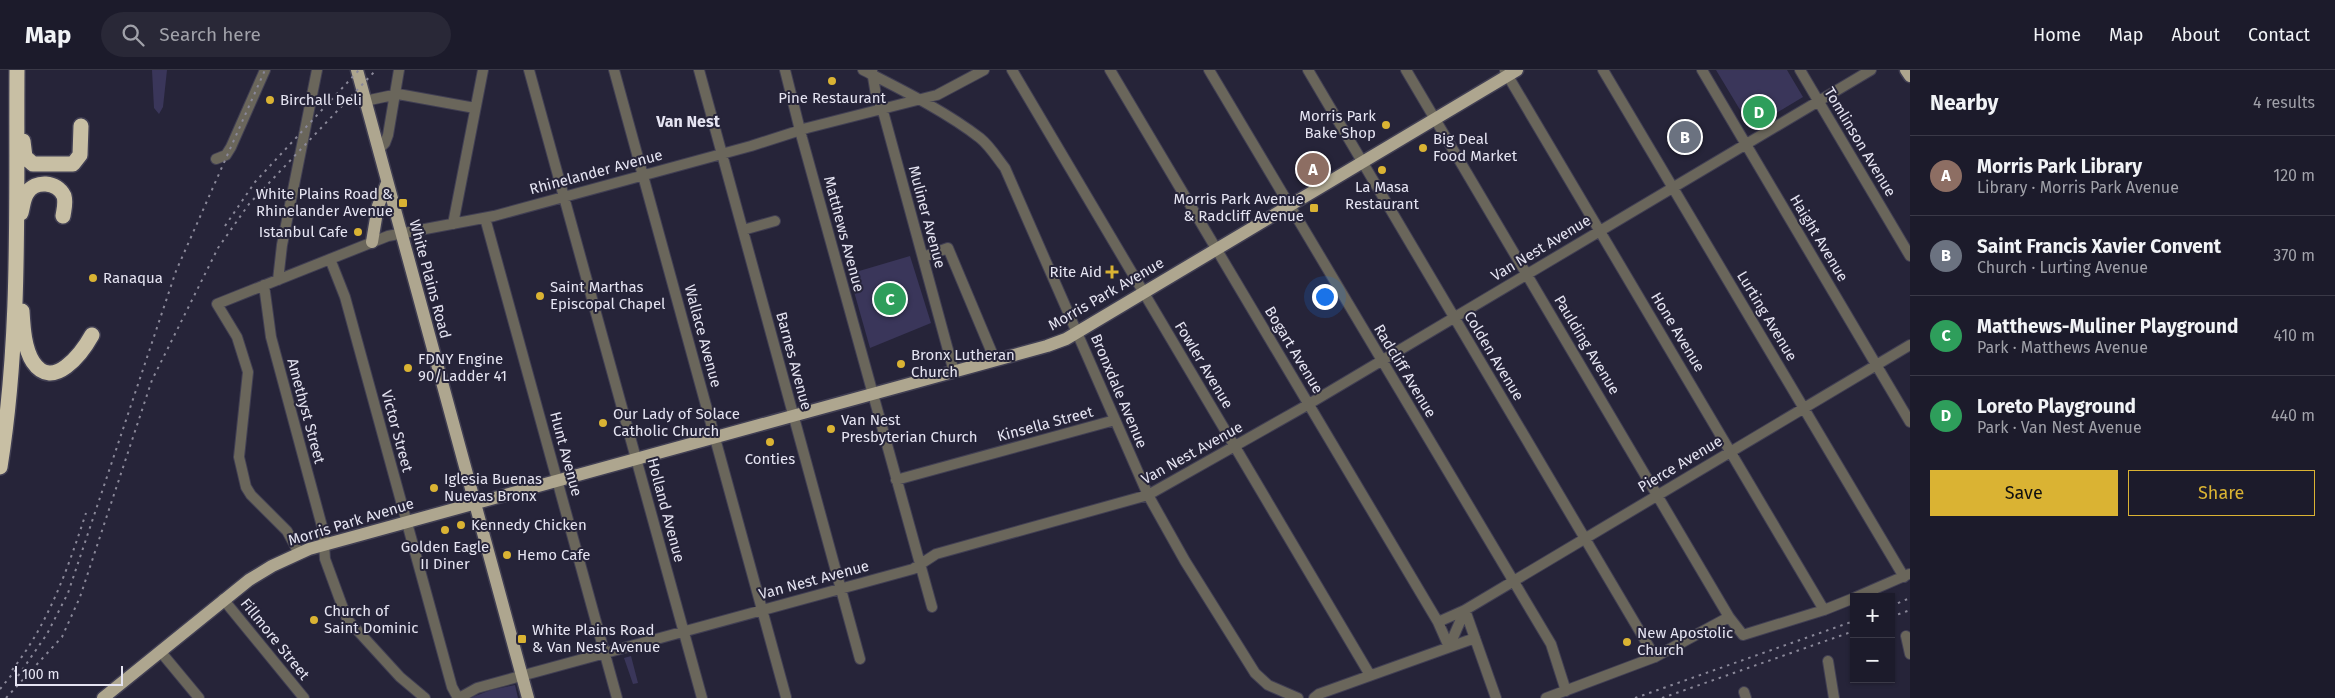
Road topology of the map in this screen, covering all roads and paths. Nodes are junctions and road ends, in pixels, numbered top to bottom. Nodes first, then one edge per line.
1 (16, 70) edge
2 (265, 70) edge
3 (317, 70) edge
4 (357, 70) edge
5 (399, 70) edge
6 (483, 70) edge
7 (529, 70) edge
8 (614, 70) edge
9 (699, 70) edge
10 (785, 70) edge
11 (984, 70) edge
12 (1012, 70) edge
13 (1110, 70) edge
14 (1209, 70) edge
15 (1308, 70) edge
16 (1406, 70) edge
17 (1604, 70) edge
18 (1702, 70) edge
19 (1800, 70) edge
20 (1871, 70) edge
21 (1906, 70) edge
22 (869, 72) edge
23 (1510, 72) edge
24 (1910, 76) edge
25 (16, 88) junction
26 (395, 94) junction
27 (917, 99) junction
28 (365, 100) junction
29 (1818, 101) junction
30 (475, 108) junction
31 (881, 108) junction
32 (1435, 118) junction
33 (81, 126) dead end
34 (800, 130) junction
35 (1746, 144) junction
36 (378, 150) junction
37 (722, 153) junction
38 (216, 159) dead end
39 (1362, 162) junction
40 (643, 175) junction
41 (387, 183) junction
42 (1673, 187) junction
43 (564, 196) junction
44 (1289, 205) junction
45 (63, 216) dead end
46 (486, 218) junction
47 (775, 221) dead end
48 (454, 224) junction
49 (743, 230) junction
50 (1600, 231) junction
51 (400, 233) junction
52 (372, 242) junction
53 (1217, 248) junction
54 (15, 253) junction
55 (1910, 256) edge
56 (923, 257) junction
57 (330, 259) junction
58 (1527, 274) junction
59 (278, 280) junction
60 (264, 285) junction
61 (1143, 292) junction
62 (1454, 317) junction
63 (1077, 332) junction
64 (92, 335) dead end
65 (1910, 345) edge
66 (995, 360) junction
67 (1382, 361) junction
68 (1876, 365) junction
69 (954, 372) junction
70 (872, 394) junction
71 (1309, 404) junction
72 (1804, 408) junction
73 (793, 415) junction
74 (1115, 420) junction
75 (1910, 422) edge
76 (715, 437) junction
77 (1236, 447) junction
78 (1731, 451) junction
79 (637, 458) junction
80 (0, 467) edge
81 (558, 480) junction
82 (896, 480) junction
83 (1658, 494) junction
84 (1148, 495) junction
85 (474, 503) junction
86 (406, 522) junction
87 (1585, 538) junction
88 (324, 544) junction
89 (299, 553) junction
90 (919, 566) junction
91 (1907, 576) edge
92 (1512, 581) junction
93 (841, 588) junction
94 (1865, 593) edge
95 (224, 599) junction
96 (1850, 599) edge
97 (932, 607) dead end
98 (762, 610) junction
99 (1465, 610) junction
100 (1824, 610) junction
101 (1729, 616) junction
102 (1438, 622) junction
103 (683, 632) junction
104 (1906, 636) dead end
105 (1475, 638) junction
106 (1449, 647) junction
107 (160, 651) junction
108 (605, 653) junction
109 (1910, 654) edge
110 (1655, 657) junction
111 (860, 659) dead end
112 (1828, 661) dead end
113 (1370, 675) junction
114 (522, 676) junction
115 (1566, 691) junction
116 (786, 697) edge
117 (103, 698) edge
118 (199, 698) edge
119 (304, 698) edge
120 (425, 698) edge
121 (458, 698) edge
122 (528, 698) edge
123 (617, 698) edge
124 (702, 698) edge
125 (1298, 698) edge
126 (1314, 698) edge
127 (1496, 698) edge
128 (1546, 698) edge
129 (1834, 698) edge

1 - 25 highway
2 - 38 street
3 - 59 street
4 - 28 main road, White Plains Road
5 - 26 street
6 - 30 street
7 - 43 street, Holland Avenue
8 - 40 street, Wallace Avenue
9 - 37 street, Barnes Avenue
10 - 34 street, Matthews Avenue
11 - 27 street, Rhinelander Avenue
12 - 61 street, Fowler Avenue
13 - 53 street, Bogart Avenue
14 - 44 street, Radcliff Avenue
15 - 39 street, Colden Avenue
16 - 32 street, Paulding Avenue
17 - 42 street, Lurting Avenue
18 - 35 street, Haight Avenue
19 - 29 street, Tomlinson Avenue
20 - 29 street, Van Nest Avenue
21 - 24 main road
22 - 27 street, Bronxdale Avenue
22 - 31 street, Muliner Avenue
23 - 32 main road, Morris Park Avenue
23 - 50 street, Hone Avenue
25 - 33 highway
25 - 54 highway
26 - 28 street
26 - 30 street
26 - 36 street
27 - 31 street, Rhinelander Avenue
27 - 63 street, Bronxdale Avenue
28 - 36 main road, White Plains Road
29 - 35 street, Van Nest Avenue
29 - 55 street, Tomlinson Avenue
30 - 48 street
31 - 34 street, Rhinelander Avenue
31 - 56 street, Muliner Avenue
32 - 39 main road, Morris Park Avenue
32 - 58 street, Paulding Avenue
34 - 37 street, Rhinelander Avenue
34 - 70 street, Matthews Avenue
35 - 42 street, Van Nest Avenue
35 - 68 street, Haight Avenue
36 - 41 main road, White Plains Road
37 - 40 street, Rhinelander Avenue
37 - 49 street, Barnes Avenue
39 - 44 main road, Morris Park Avenue
39 - 62 street, Colden Avenue
40 - 43 street, Rhinelander Avenue
40 - 76 street, Wallace Avenue
41 - 51 main road, White Plains Road
41 - 52 main road
42 - 50 street, Van Nest Avenue
42 - 72 street, Lurting Avenue
43 - 46 street, Rhinelander Avenue
43 - 79 street, Holland Avenue
44 - 53 main road, Morris Park Avenue
44 - 67 street, Radcliff Avenue
45 - 54 highway
46 - 48 street, Rhinelander Avenue
46 - 81 street, Hunt Avenue
47 - 49 street
48 - 51 street, Rhinelander Avenue
49 - 73 street, Barnes Avenue
50 - 58 street, Van Nest Avenue
50 - 78 street, Hone Avenue
51 - 52 street, Rhinelander Avenue
51 - 85 main road, White Plains Road
52 - 57 street, Rhinelander Avenue
53 - 61 main road, Morris Park Avenue
53 - 71 street, Bogart Avenue
54 - 64 highway
54 - 80 highway
56 - 66 street
56 - 69 street, Muliner Avenue
57 - 59 street, Rhinelander Avenue
57 - 86 street, Victor Street
58 - 62 street, Van Nest Avenue
58 - 83 street, Paulding Avenue
59 - 60 street, Rhinelander Avenue
60 - 88 street, Amethyst Street
60 - 89 street, Rhinelander Avenue
61 - 63 main road, Morris Park Avenue
61 - 77 street, Fowler Avenue
62 - 67 street, Van Nest Avenue
62 - 87 street, Colden Avenue
63 - 66 main road, Morris Park Avenue
63 - 74 street, Bronxdale Avenue
65 - 68 street, Pierce Avenue
66 - 69 main road, Morris Park Avenue
67 - 71 street, Van Nest Avenue
67 - 92 street, Radcliff Avenue
68 - 72 street, Pierce Avenue
68 - 75 street, Haight Avenue
69 - 70 main road, Morris Park Avenue
70 - 73 main road, Morris Park Avenue
70 - 82 street, Matthews Avenue
71 - 77 street, Van Nest Avenue
71 - 102 street, Bogart Avenue
72 - 78 street, Pierce Avenue
72 - 91 street, Lurting Avenue
73 - 76 main road, Morris Park Avenue
73 - 93 street, Barnes Avenue
74 - 82 street, Kinsella Street
74 - 84 street, Bronxdale Avenue
76 - 79 main road, Morris Park Avenue
76 - 98 street, Wallace Avenue
77 - 84 street, Van Nest Avenue
77 - 113 street, Fowler Avenue
78 - 83 street, Pierce Avenue
78 - 100 street, Hone Avenue
79 - 81 main road, Morris Park Avenue
79 - 103 street, Holland Avenue
81 - 85 main road, Morris Park Avenue
81 - 108 street, Hunt Avenue
82 - 90 street, Matthews Avenue
83 - 87 street, Pierce Avenue
83 - 101 street, Paulding Avenue
84 - 90 street, Van Nest Avenue
84 - 125 street, Bronxdale Avenue
85 - 86 main road, Morris Park Avenue
85 - 114 main road, White Plains Road
86 - 88 main road, Morris Park Avenue
86 - 121 street, Victor Street
87 - 92 street, Pierce Avenue
87 - 110 street, Colden Avenue
88 - 89 main road, Morris Park Avenue
88 - 120 street, Amethyst Street
89 - 95 main road, Morris Park Avenue
90 - 93 street, Van Nest Avenue
90 - 97 street, Matthews Avenue
91 - 94 street
92 - 99 street, Pierce Avenue
92 - 115 street, Radcliff Avenue
93 - 98 street, Van Nest Avenue
93 - 111 street, Barnes Avenue
95 - 107 main road, Morris Park Avenue
95 - 119 street, Fillmore Street
96 - 100 street
98 - 103 street, Van Nest Avenue
98 - 116 street, Wallace Avenue
99 - 102 street, Pierce Avenue
99 - 105 street
99 - 106 street
100 - 101 street, Paulding Avenue
101 - 110 street
102 - 106 street, Bogart Avenue
103 - 108 street, Van Nest Avenue
103 - 124 street, Holland Avenue
104 - 109 street
105 - 106 street
105 - 127 street
106 - 113 street
107 - 117 main road, Morris Park Avenue
107 - 118 street
108 - 114 street, Van Nest Avenue
108 - 123 street, Hunt Avenue
110 - 115 street
112 - 129 street
113 - 126 street
114 - 121 street, Van Nest Avenue
114 - 122 main road, White Plains Road
115 - 128 street

